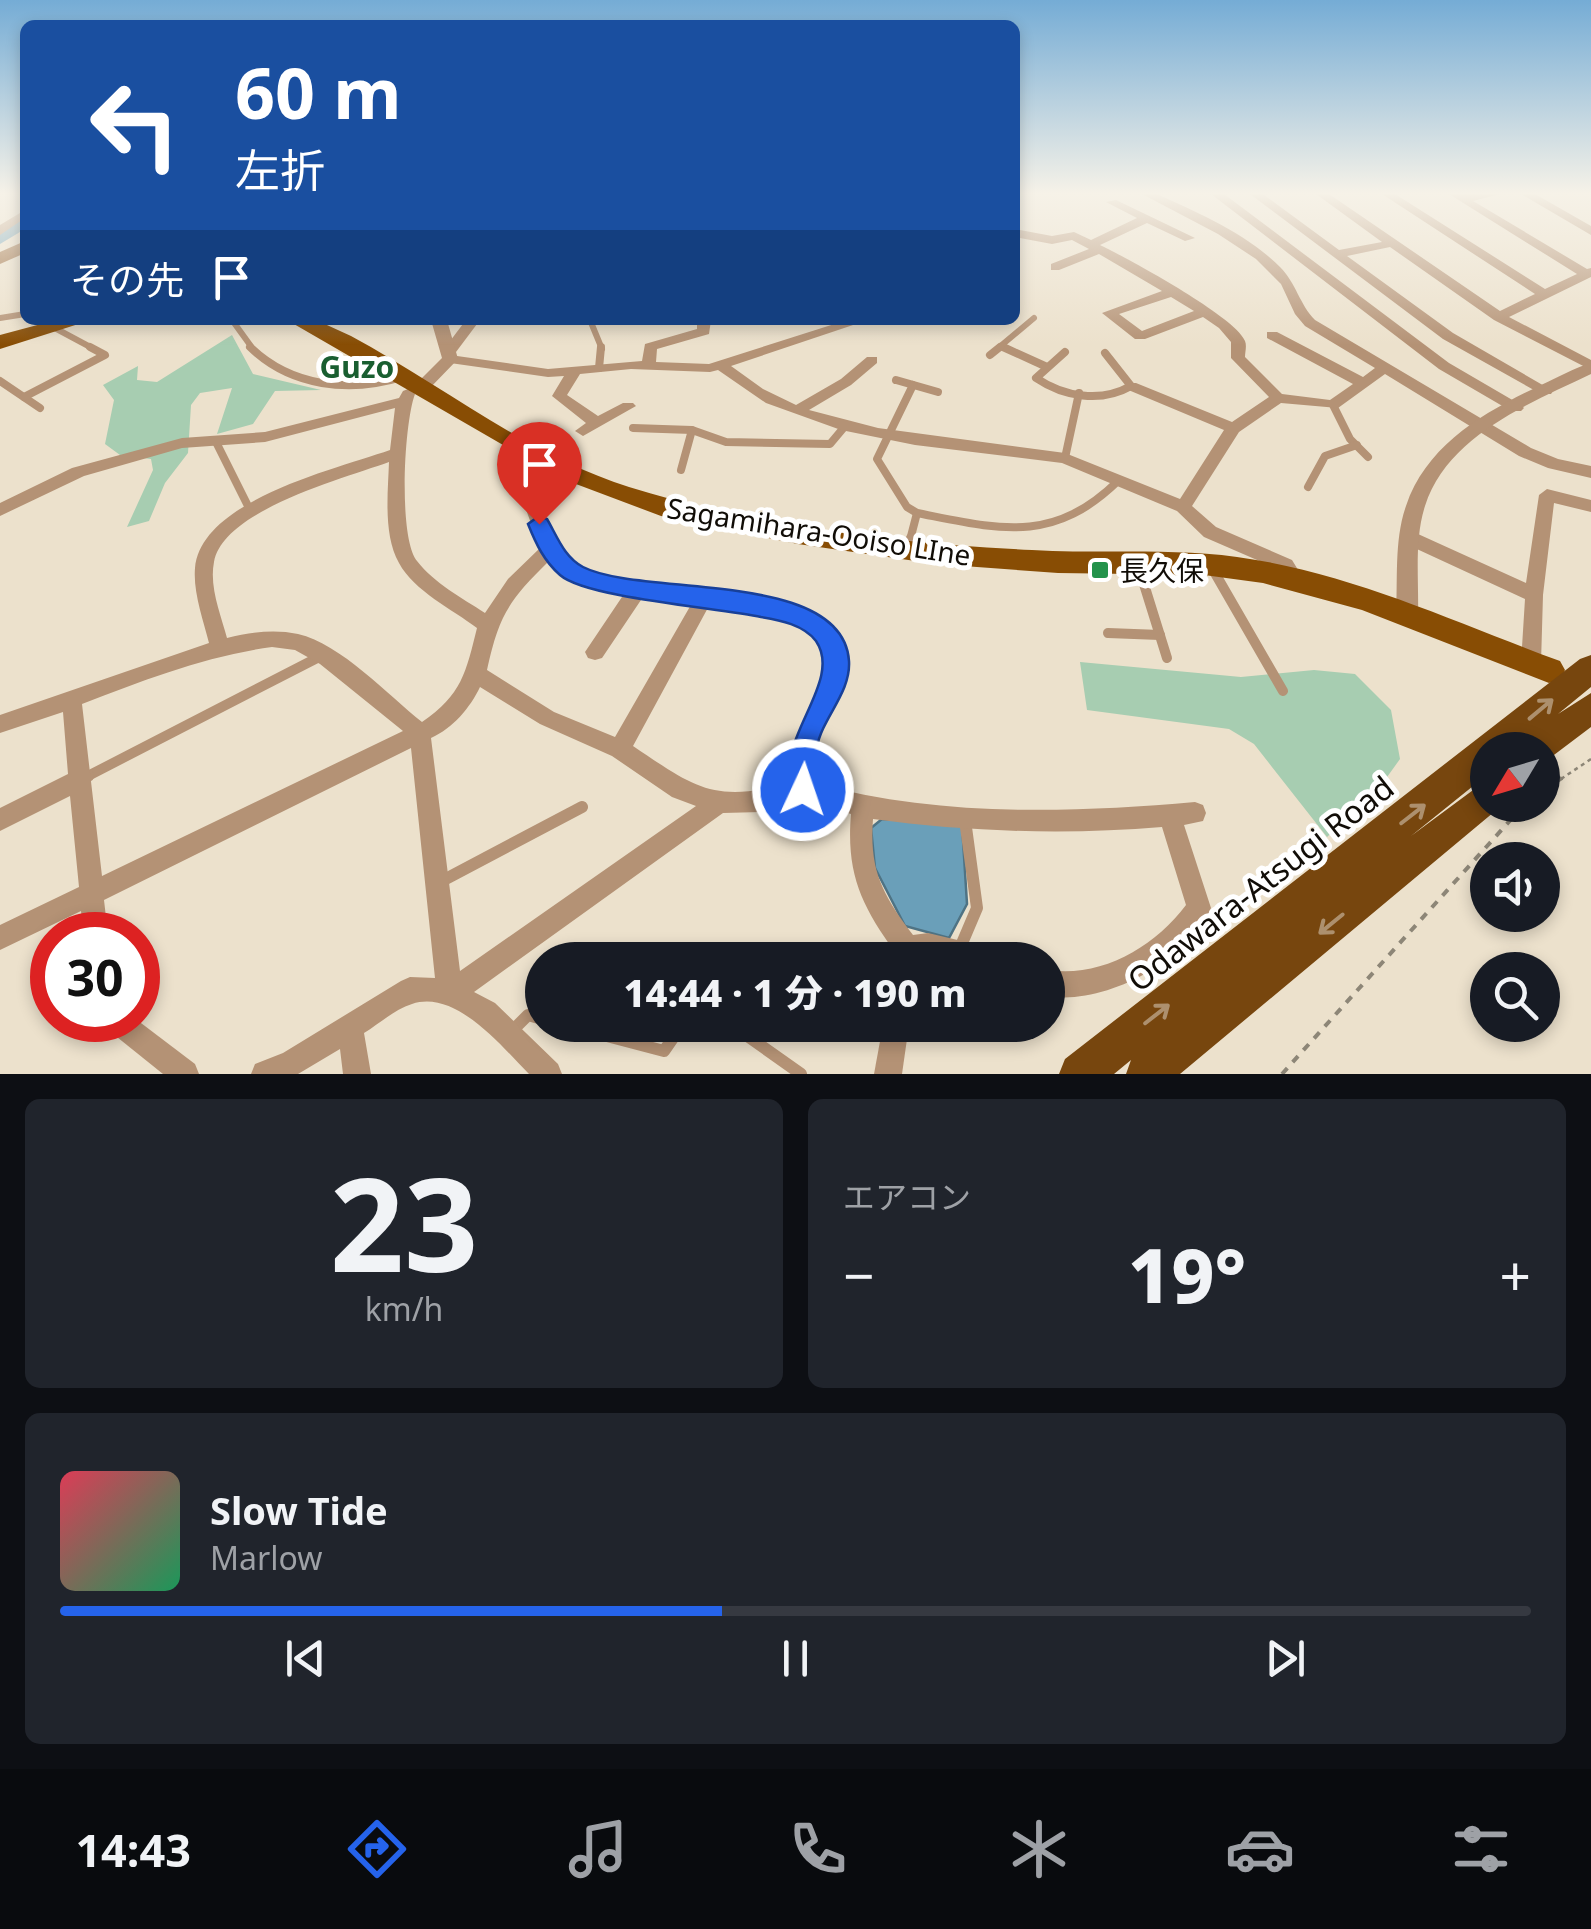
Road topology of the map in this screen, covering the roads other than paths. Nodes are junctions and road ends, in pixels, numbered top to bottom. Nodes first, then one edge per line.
1 (1092, 244) edge
2 (1099, 244) edge
3 (1238, 244) edge
4 (1282, 244) edge
5 (1323, 244) edge
6 (1393, 244) joint
7 (1465, 244) edge
8 (1539, 244) edge
9 (1096, 246) junction
10 (1336, 254) junction
11 (1055, 268) dead end
12 (1588, 273) edge
13 (1172, 292) junction
14 (1545, 295) junction
15 (1204, 312) junction
16 (1499, 316) junction
17 (1034, 318) dead end
18 (56, 325) edge
19 (235, 325) edge
20 (306, 325) edge
21 (441, 325) edge
22 (470, 325) edge
23 (592, 325) edge
24 (704, 325) edge
25 (801, 325) edge
26 (844, 325) edge
27 (51, 326) junction
28 (813, 334) junction
29 (1260, 339) junction
30 (0, 342) edge
31 (1001, 346) junction
32 (1064, 352) dead end
33 (1105, 353) dead end
34 (450, 354) junction
35 (990, 355) dead end
36 (872, 360) dead end
37 (720, 364) junction
38 (649, 366) junction
39 (1047, 367) junction
40 (1386, 367) junction
41 (1591, 367) edge
42 (599, 368) junction
43 (575, 370) junction
44 (896, 380) dead end
45 (0, 381) edge
46 (1362, 382) junction
47 (912, 385) junction
48 (1131, 386) junction
49 (409, 388) junction
50 (1546, 391) junction
51 (938, 392) dead end
52 (1079, 393) junction
53 (24, 397) junction
54 (1278, 398) junction
55 (1333, 405) junction
56 (628, 406) dead end
57 (40, 408) dead end
58 (1516, 408) junction
59 (798, 410) junction
60 (846, 425) junction
61 (1482, 426) junction
62 (633, 428) dead end
63 (1233, 428) junction
64 (692, 430) junction
65 (885, 435) junction
66 (216, 442) junction
67 (1357, 445) junction
68 (534, 450) junction
69 (398, 452) junction
70 (1065, 458) junction
71 (1368, 458) dead end
72 (681, 470) dead end
73 (1591, 472) edge
74 (1118, 480) junction
75 (1308, 487) dead end
76 (2, 505) edge
77 (1183, 506) junction
78 (1591, 506) edge
79 (250, 510) junction
80 (917, 513) junction
81 (1412, 539) junction
82 (550, 550) junction
83 (908, 551) junction
84 (1137, 562) junction
85 (1209, 564) junction
86 (1294, 578) junction
87 (638, 589) junction
88 (1534, 595) junction
89 (706, 596) junction
90 (1407, 615) junction
91 (487, 626) junction
92 (1108, 633) dead end
93 (1160, 635) junction
94 (219, 645) junction
95 (596, 652) dead end
96 (321, 656) junction
97 (1167, 658) dead end
98 (1540, 667) joint
99 (1591, 668) edge
100 (476, 674) junction
101 (1283, 692) dead end
102 (72, 703) junction
103 (1591, 706) edge
104 (0, 724) edge
105 (1514, 732) edge
106 (420, 733) junction
107 (1560, 733) edge
108 (620, 749) junction
109 (1470, 768) edge
110 (81, 779) junction
111 (803, 790) junction
112 (719, 803) junction
113 (582, 807) dead end
114 (863, 808) junction
115 (1470, 810) edge
116 (0, 820) edge
117 (965, 820) junction
118 (438, 883) junction
119 (92, 895) junction
120 (94, 912) edge
121 (0, 938) edge
122 (899, 942) edge
123 (963, 942) edge
124 (1065, 986) edge
125 (450, 994) junction
126 (525, 1018) edge
127 (350, 1028) junction
128 (508, 1035) junction
129 (144, 1042) edge
130 (630, 1042) edge
131 (670, 1042) edge
132 (756, 1042) edge
133 (893, 1042) edge
134 (185, 1074) edge
135 (265, 1074) edge
136 (358, 1074) edge
137 (548, 1074) edge
138 (801, 1074) edge
139 (888, 1074) edge
140 (1080, 1074) edge
141 (1147, 1074) edge

1 - 9 street
2 - 9 street
3 - 40 street
4 - 58 street
5 - 10 street
6 - 10 street
6 - 16 street
7 - 14 street
8 - 12 street
9 - 11 street
9 - 13 street
10 - 50 street
12 - 14 street
13 - 15 street
13 - 15 street
14 - 16 street
15 - 29 street
16 - 41 street
17 - 31 lane
18 - 27 main road
19 - 49 lane
20 - 49 main road, Sagamihara-Ooiso LIne
21 - 34 street
22 - 34 street
23 - 42 lane
24 - 38 street
25 - 28 street
26 - 28 street
27 - 30 main road
27 - 53 lane
28 - 37 street
29 - 46 street
29 - 54 street
31 - 35 lane
31 - 39 lane
32 - 39 lane
33 - 48 lane
34 - 43 street
34 - 49 street
36 - 59 street
37 - 38 street
37 - 59 street
38 - 42 street
39 - 52 lane
40 - 46 street
40 - 61 street
41 - 50 street
42 - 43 street
43 - 56 street
44 - 47 lane
45 - 53 lane
46 - 55 street
47 - 51 lane
47 - 65 lane
48 - 52 lane
48 - 63 street
49 - 66 street
49 - 68 main road, Sagamihara-Ooiso LIne
49 - 69 street
50 - 58 street
52 - 70 lane
53 - 57 lane
54 - 55 street
54 - 63 street
55 - 67 lane
58 - 61 street
59 - 60 street
60 - 64 lane
60 - 65 street
61 - 73 street
61 - 81 street
62 - 64 lane
63 - 77 street
64 - 72 lane
65 - 70 street
65 - 80 lane
66 - 76 street
66 - 79 lane
67 - 71 lane
67 - 75 lane
68 - 82 street
68 - 83 main road, Sagamihara-Ooiso LIne
69 - 79 street
69 - 91 street
70 - 74 street
74 - 77 street
74 - 80 lane
77 - 86 street
78 - 88 street
79 - 94 street
80 - 83 lane
81 - 88 street
81 - 90 street
82 - 87 street
82 - 91 street
83 - 84 main road, Sagamihara-Ooiso LIne
84 - 85 main road, Sagamihara-Ooiso LIne
84 - 93 lane
85 - 86 main road, Sagamihara-Ooiso LIne
85 - 101 lane
86 - 90 main road, Sagamihara-Ooiso LIne
87 - 89 street
87 - 95 street
88 - 98 street
89 - 108 street
89 - 111 street
90 - 98 main road, Sagamihara-Ooiso LIne
91 - 100 street
92 - 93 lane
93 - 97 lane
94 - 96 street
94 - 102 street
96 - 106 street
96 - 110 lane
105 -> 99 highway, Odawara-Atsugi Road
100 - 106 street
100 - 108 street
102 - 104 street
102 - 110 street
103 - 107 highway
106 - 118 street
106 - 119 street
108 - 112 street
140 -> 109 highway, Odawara-Atsugi Road
110 - 116 street
110 - 119 street
111 - 112 street
111 - 114 street
112 - 125 street
113 - 118 lane
114 - 117 street
114 - 122 street
115 -> 141 highway
117 - 123 lane
117 - 124 street
118 - 125 street
119 - 120 street
119 - 121 street
125 - 127 street
125 - 128 street
126 - 128 lane
127 - 135 street
127 - 136 street
128 - 137 street
129 - 134 street
130 - 131 lane
132 - 138 lane
133 - 139 street

